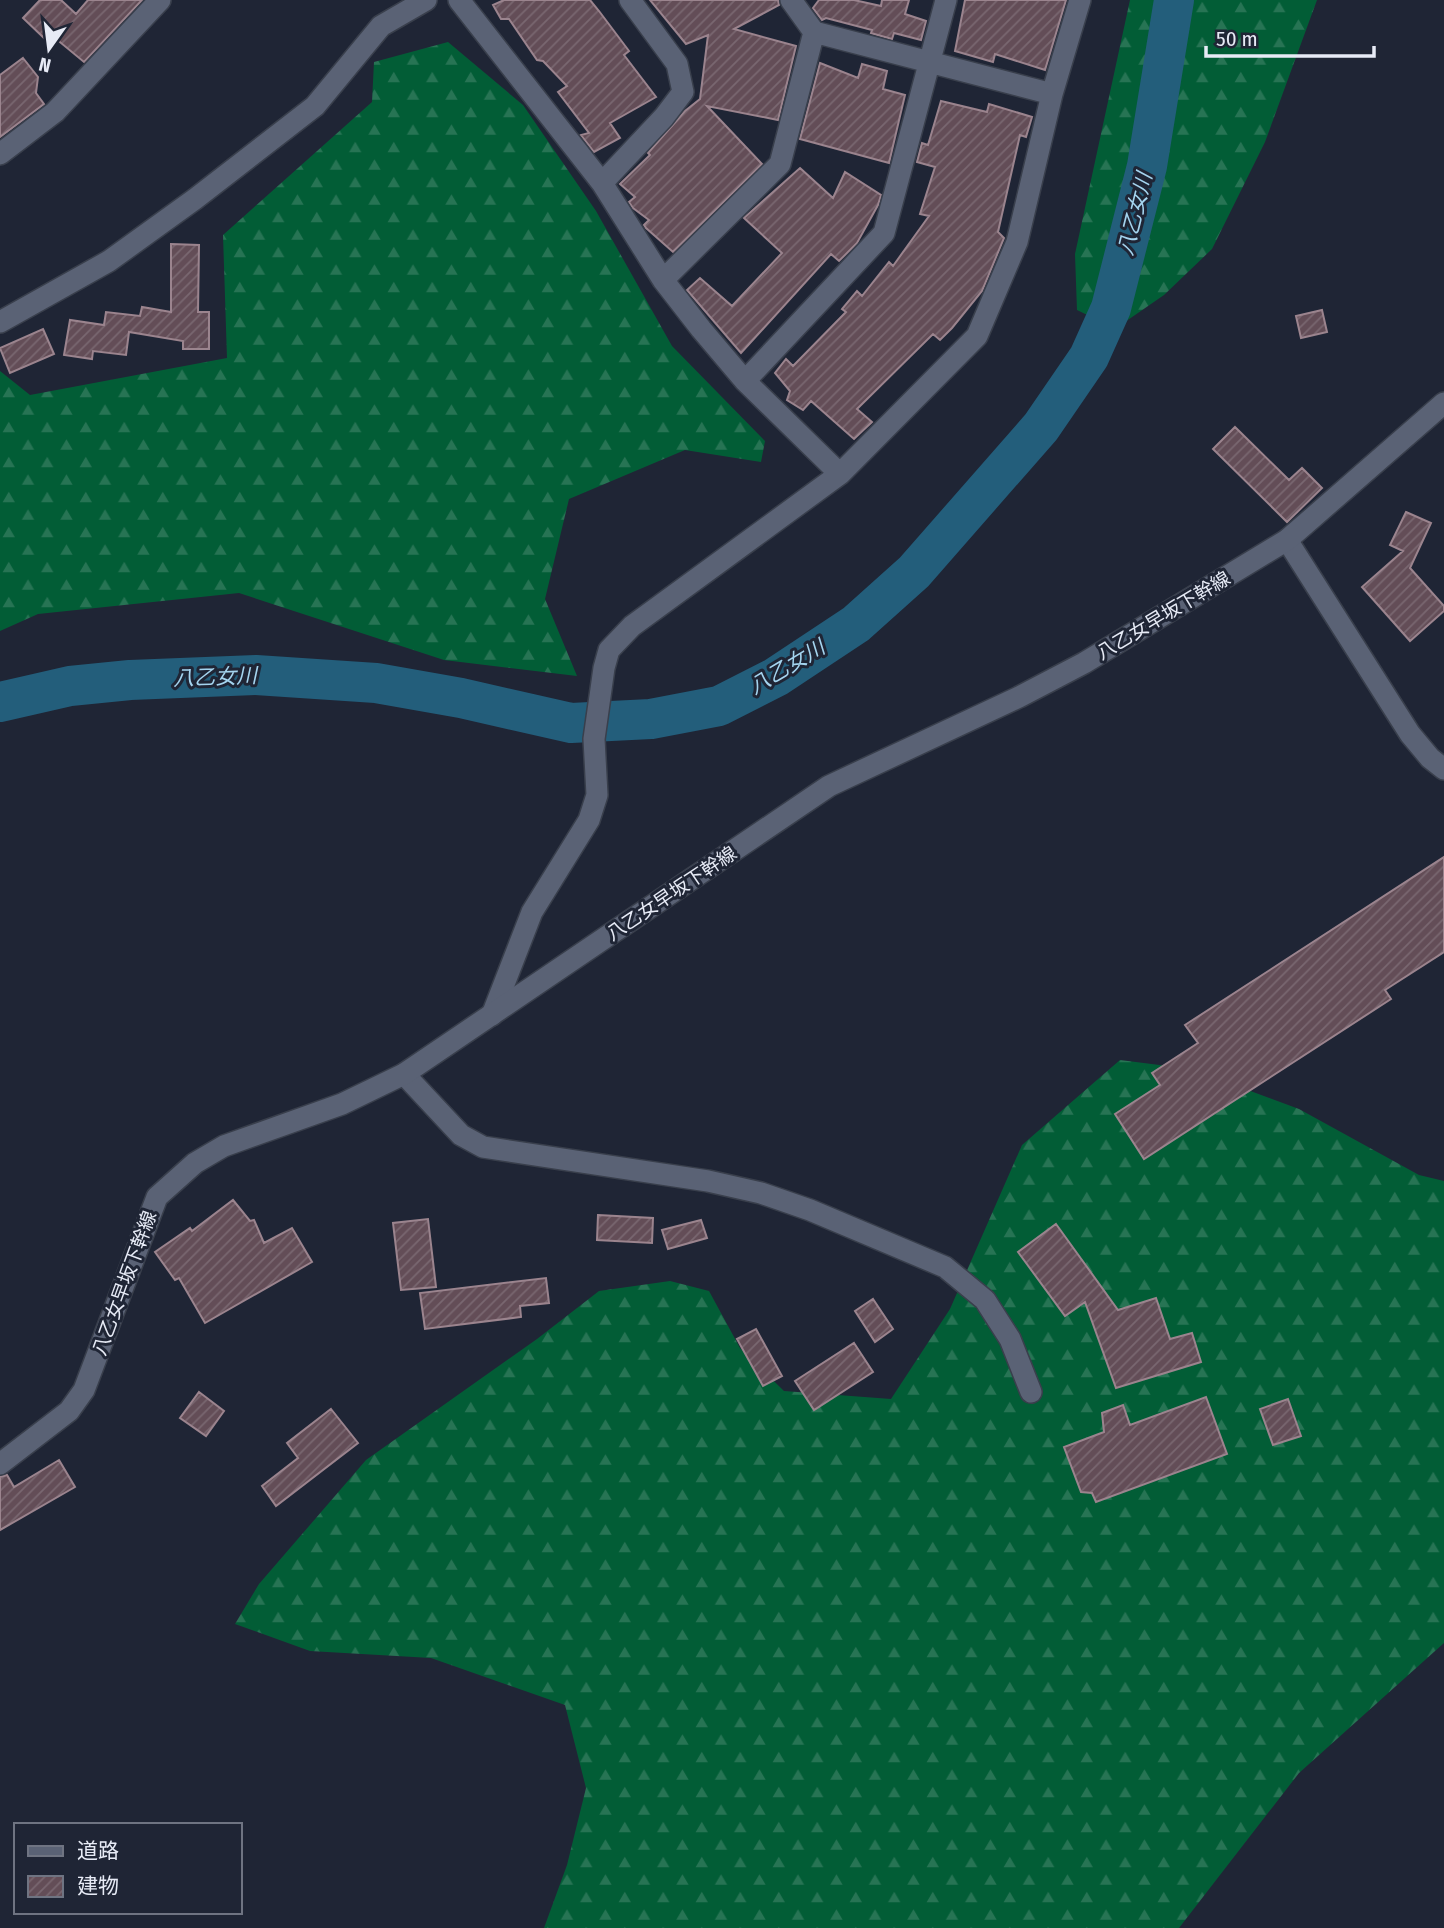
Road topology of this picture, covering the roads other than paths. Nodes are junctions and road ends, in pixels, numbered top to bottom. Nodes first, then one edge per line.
1 (160, 0) edge
2 (426, 0) edge
3 (459, 0) edge
4 (630, 0) edge
5 (791, 0) edge
6 (946, 0) edge
7 (1080, 0) edge
8 (814, 33) junction
9 (930, 63) junction
10 (1052, 94) junction
11 (0, 154) edge
12 (602, 183) junction
13 (663, 280) junction
14 (0, 321) edge
15 (745, 381) junction
16 (1444, 403) edge
17 (840, 474) junction
18 (1287, 540) junction
19 (1444, 769) edge
20 (492, 1015) junction
21 (404, 1074) junction
22 (1031, 1392) dead end
23 (0, 1464) edge

1 - 11 street
2 - 14 street
3 - 12 street
4 - 12 street
5 - 8 street
6 - 9 street
7 - 10 street
8 - 9 street
8 - 13 street
9 - 10 street
9 - 15 street
10 - 17 street
12 - 13 street
13 - 15 street
15 - 17 street
16 - 18 street, 八乙女早坂下幹線
17 - 20 street
18 - 19 street
18 - 20 street, 八乙女早坂下幹線
20 - 21 street, 八乙女早坂下幹線
21 - 22 street
21 - 23 street, 八乙女早坂下幹線

